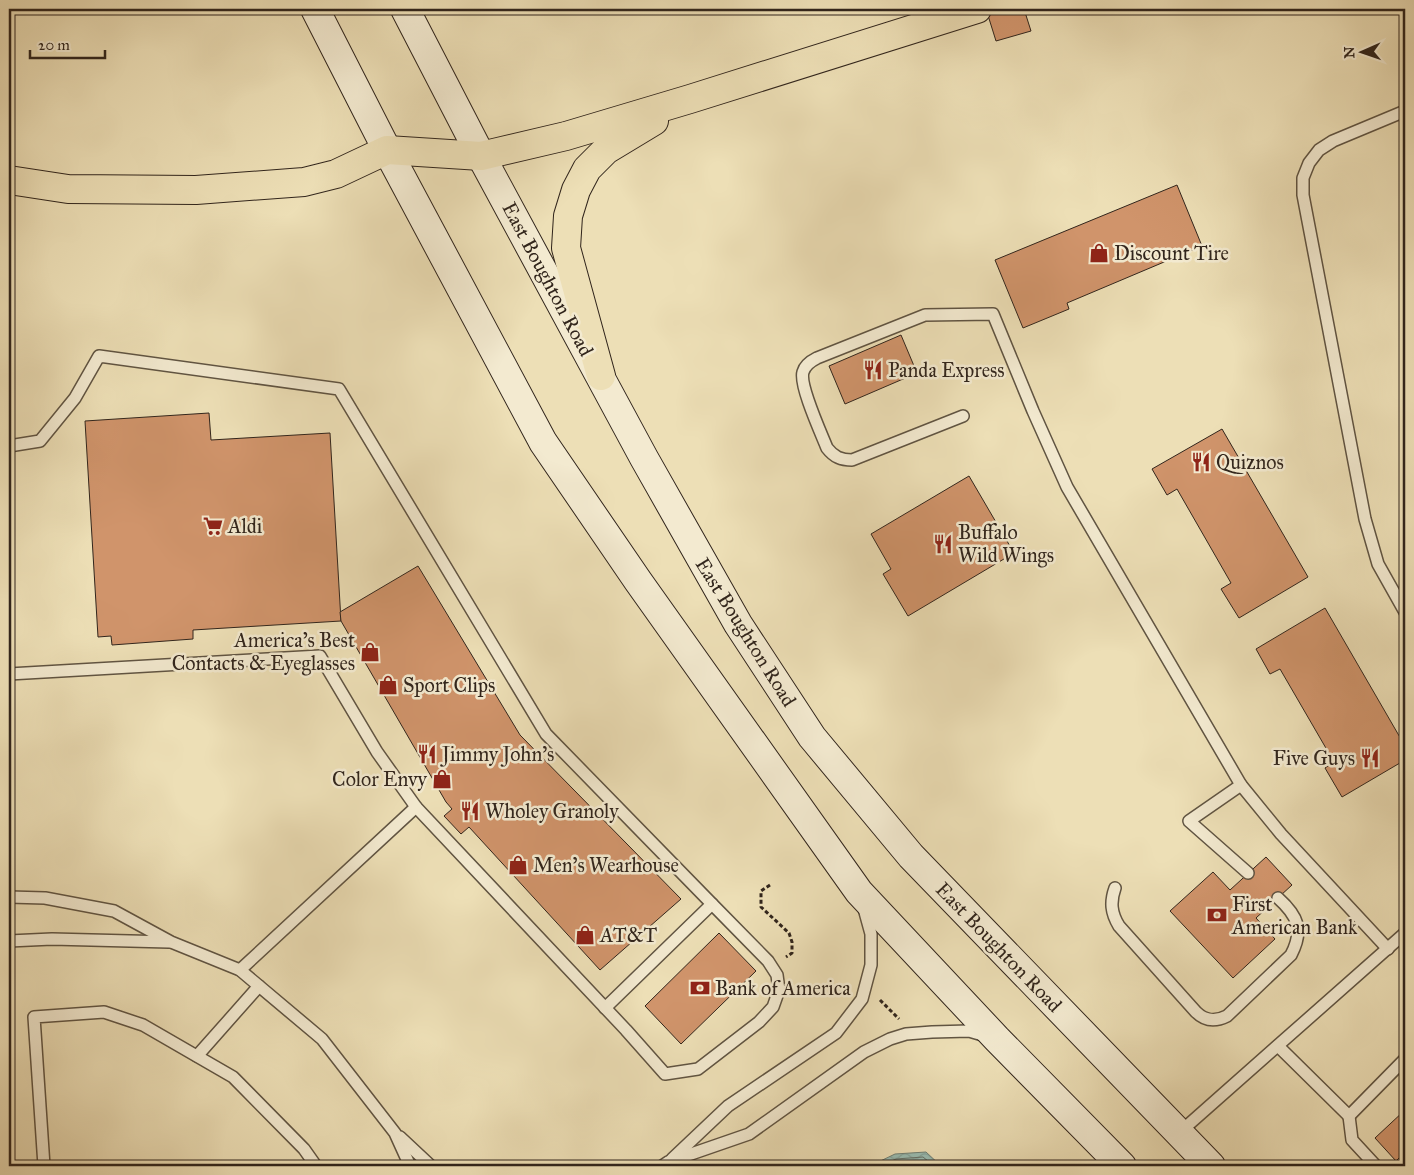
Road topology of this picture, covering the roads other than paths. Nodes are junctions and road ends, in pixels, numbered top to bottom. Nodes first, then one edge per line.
1 (977, 9) edge
2 (406, 10) edge
3 (317, 12) edge
4 (690, 99) junction
5 (1405, 111) edge
6 (388, 150) junction
7 (481, 156) junction
8 (9, 180) edge
9 (600, 376) junction
10 (963, 416) dead end
11 (9, 446) edge
12 (1400, 592) edge
13 (1405, 612) edge
14 (9, 674) edge
15 (1241, 785) junction
16 (416, 807) junction
17 (1248, 873) dead end
18 (1115, 888) dead end
19 (859, 892) junction
20 (9, 898) edge
21 (1278, 898) dead end
22 (712, 904) junction
23 (1405, 933) edge
24 (9, 942) edge
25 (171, 942) junction
26 (1388, 949) junction
27 (240, 970) junction
28 (259, 986) junction
29 (606, 1008) junction
30 (997, 1039) junction
31 (1278, 1046) junction
32 (197, 1056) junction
33 (1405, 1059) edge
34 (1349, 1116) junction
35 (396, 1132) junction
36 (1179, 1133) junction
37 (665, 1164) edge
38 (44, 1166) edge
39 (316, 1166) edge
40 (410, 1166) edge
41 (431, 1166) edge
42 (1122, 1166) edge
43 (1211, 1166) edge
44 (1376, 1166) edge

1 - 4 highway
2 - 7 main road, East Boughton Road
3 - 6 main road
4 - 7 highway
4 - 9 highway
5 - 12 lane
6 - 7 highway
6 - 8 highway
6 - 19 main road
7 - 9 main road, East Boughton Road
9 - 36 main road, East Boughton Road
10 - 15 lane
11 - 22 lane
12 - 13 lane
14 - 16 lane
15 - 17 lane
15 - 26 lane
16 - 27 lane
16 - 29 lane
18 - 21 lane
19 - 30 main road
19 - 37 lane
20 - 25 lane
22 - 29 lane
22 - 29 lane
23 - 26 lane
24 - 25 lane
25 - 27 lane
26 - 31 lane
27 - 28 lane
28 - 32 lane
28 - 35 lane
30 - 37 lane
30 - 42 main road
31 - 34 lane
31 - 36 lane
32 - 38 lane
32 - 39 lane
33 - 34 lane
34 - 44 lane
35 - 40 lane
35 - 41 lane
36 - 43 main road, East Boughton Road

